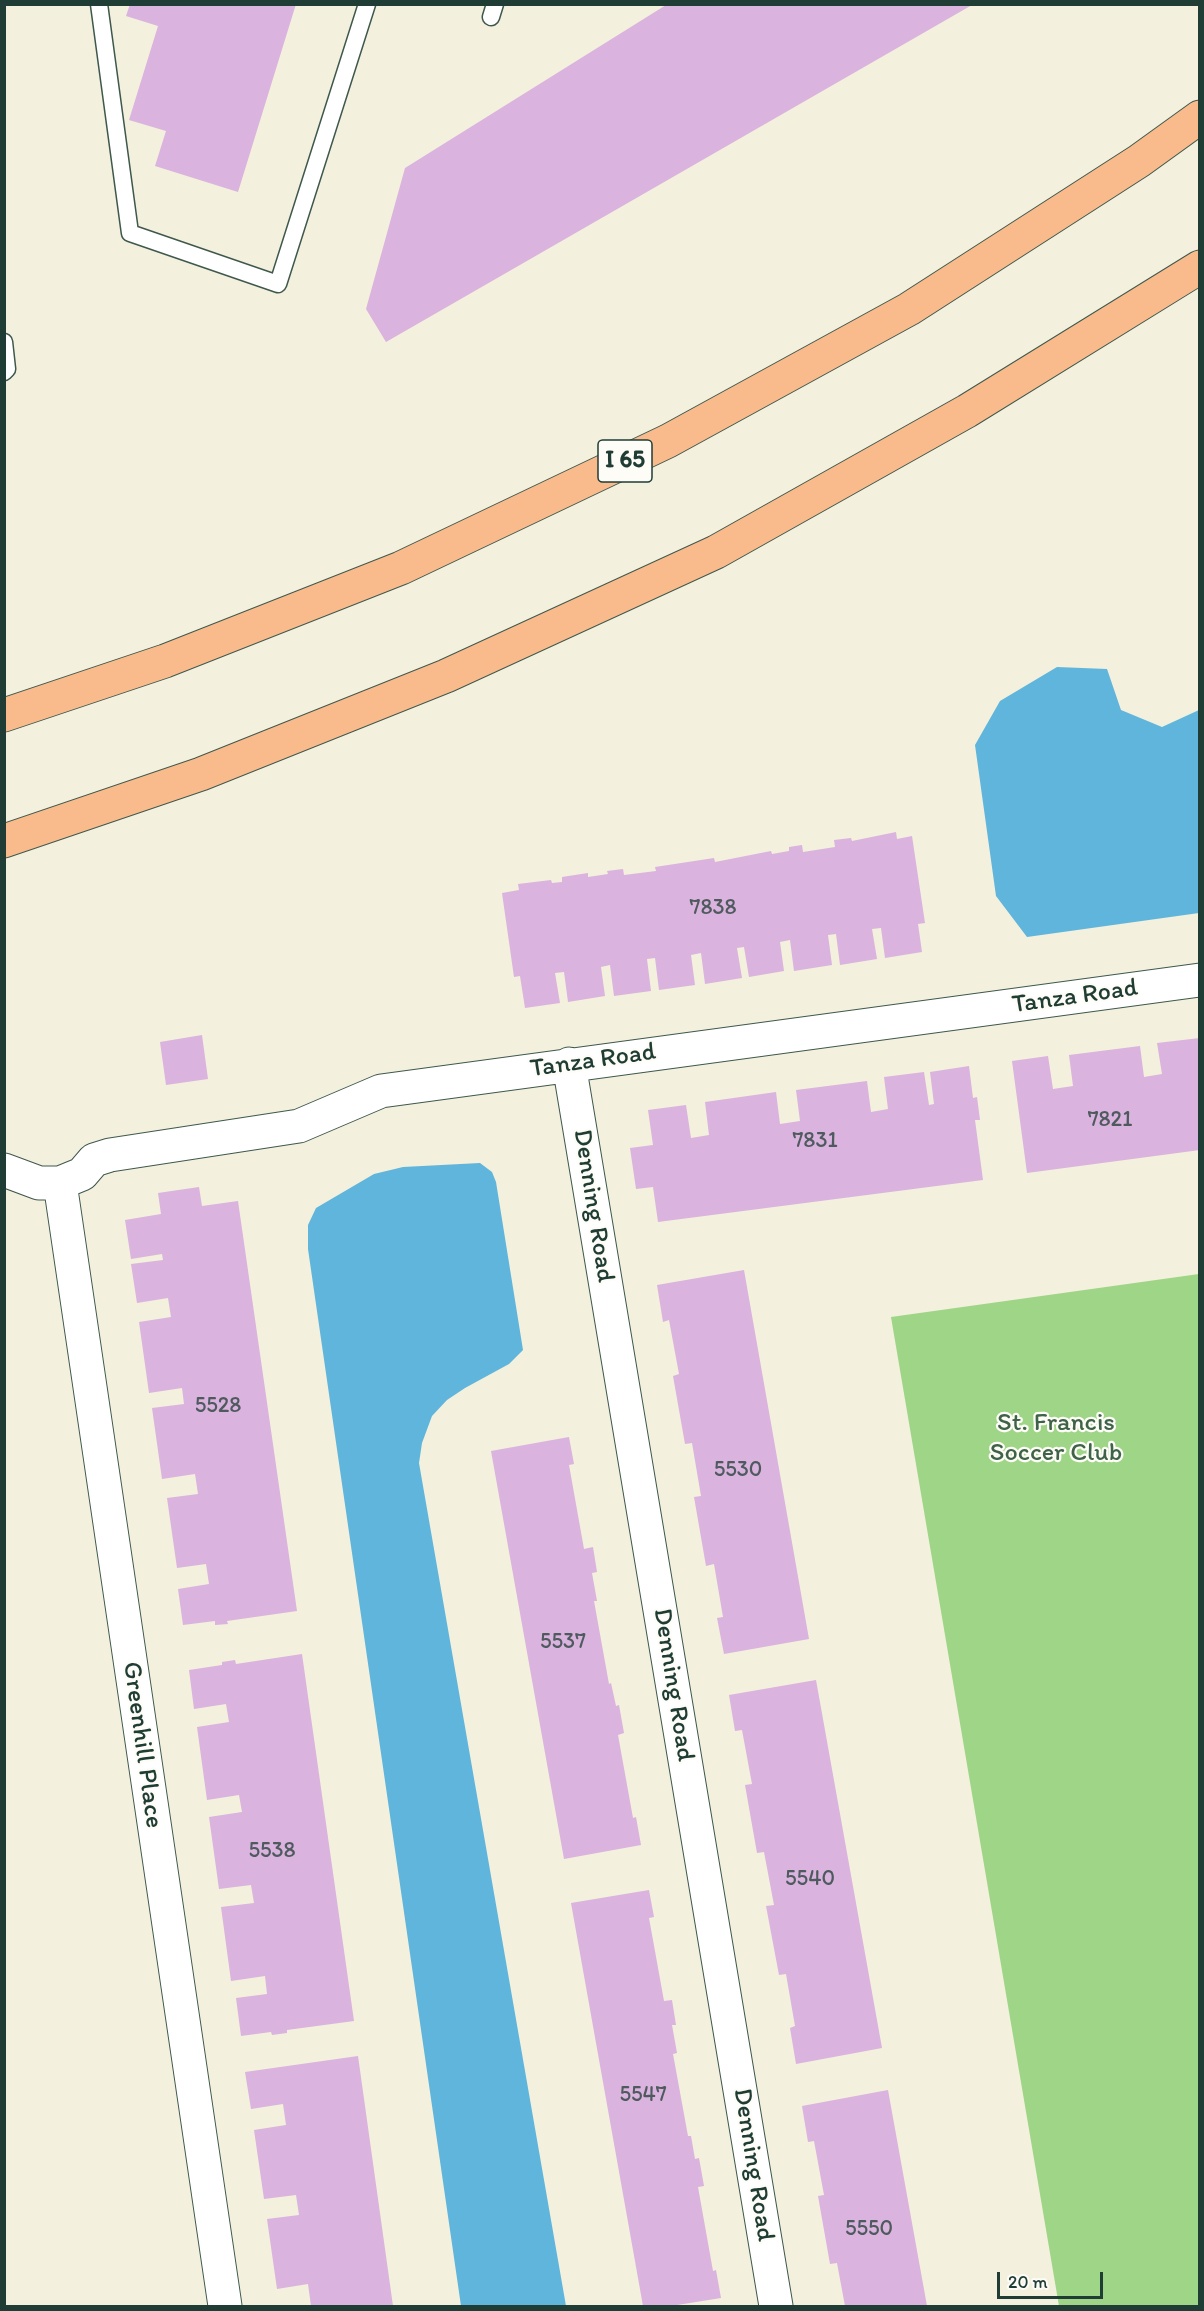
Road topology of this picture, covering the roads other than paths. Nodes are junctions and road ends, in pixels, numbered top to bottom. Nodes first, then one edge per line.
1 (99, 4) edge
2 (367, 4) edge
3 (1200, 117) edge
4 (1200, 267) edge
5 (4, 342) edge
6 (4, 372) edge
7 (4, 715) edge
8 (4, 841) edge
9 (1200, 980) edge
10 (570, 1064) junction
11 (4, 1170) edge
12 (60, 1183) junction
13 (225, 2307) edge
14 (776, 2307) edge

1 - 2 lane
3 - 7 highway, I 65
4 - 8 highway
5 - 6 lane
9 - 10 street, Tanza Road
10 - 12 street, Tanza Road
10 - 14 street, Denning Road
11 - 12 street
12 - 13 street, Greenhill Place

